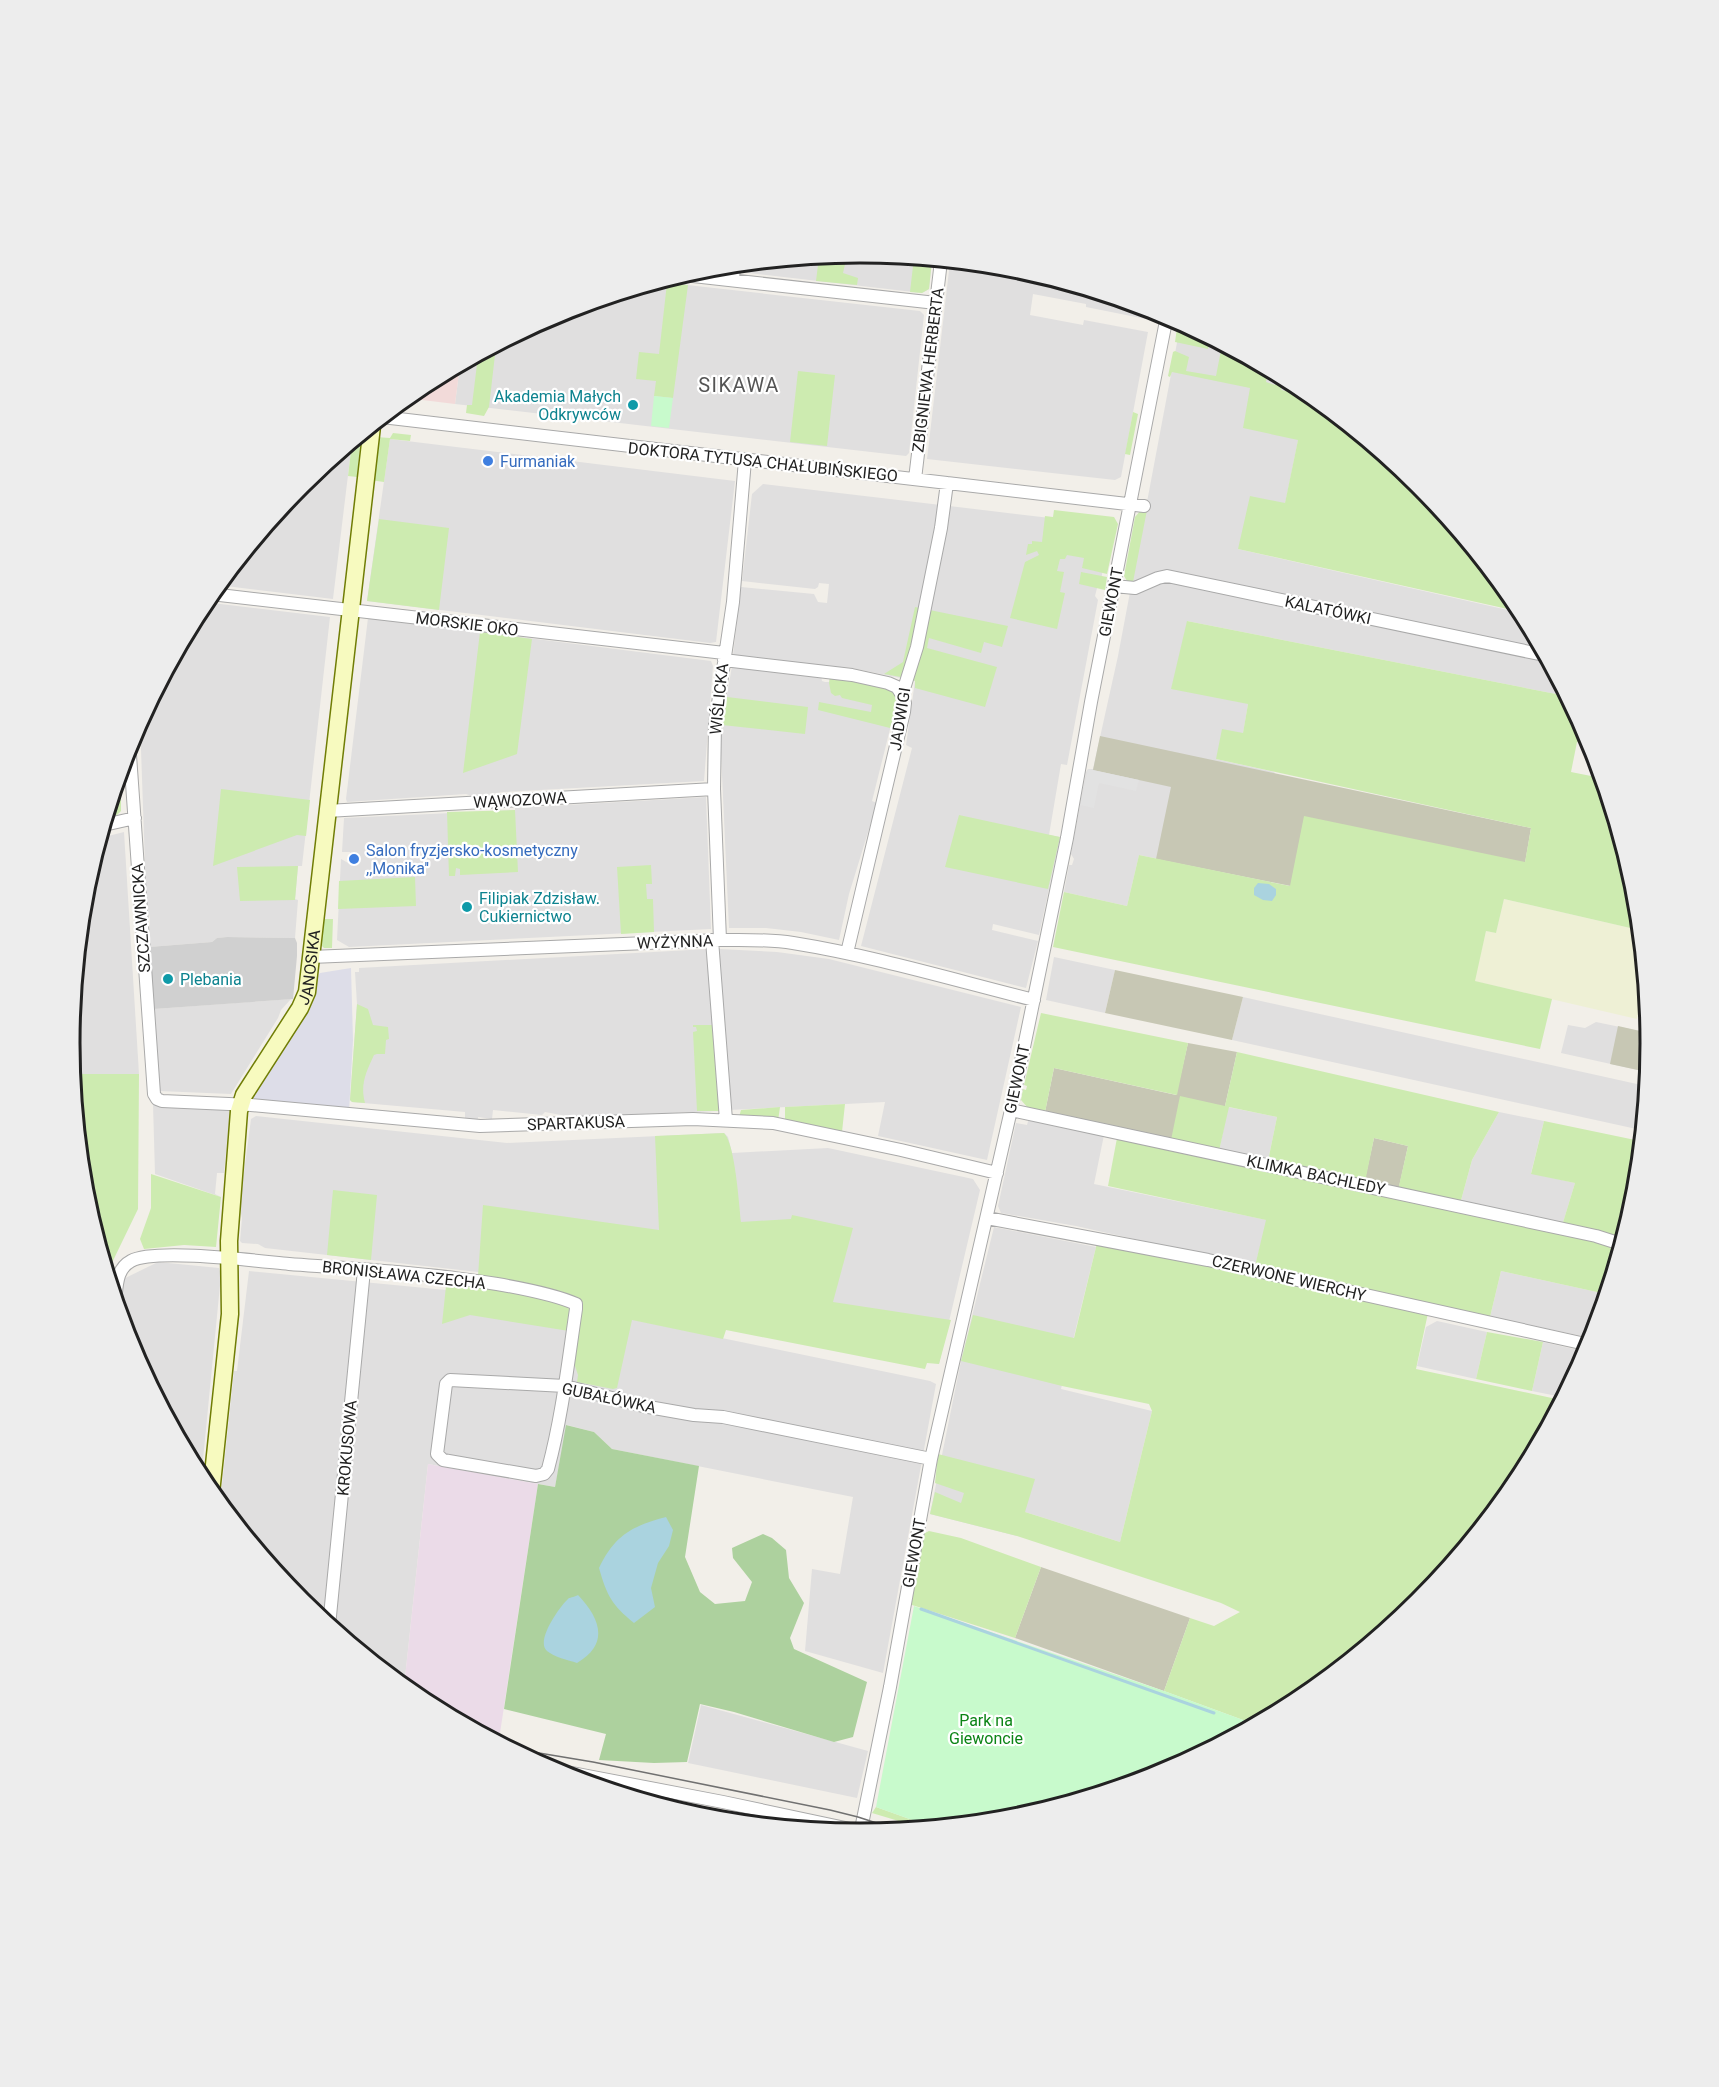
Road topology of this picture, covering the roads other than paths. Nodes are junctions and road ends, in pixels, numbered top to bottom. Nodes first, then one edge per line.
1 (940, 268) edge
2 (733, 274) edge
3 (709, 278) edge
4 (732, 280) junction
5 (936, 303) junction
6 (1168, 328) edge
7 (394, 418) edge
8 (371, 436) edge
9 (745, 460) junction
10 (915, 479) junction
11 (947, 483) junction
12 (1130, 506) junction
13 (1144, 506) dead end
14 (1114, 586) junction
15 (222, 595) edge
16 (351, 610) junction
17 (1535, 653) edge
18 (724, 657) junction
19 (902, 695) junction
20 (131, 766) edge
21 (714, 789) junction
22 (327, 811) junction
23 (135, 818) junction
24 (112, 823) edge
25 (716, 940) junction
26 (847, 953) junction
27 (311, 957) junction
28 (1034, 1000) junction
29 (154, 1094) joint
30 (241, 1104) junction
31 (1011, 1110) junction
32 (726, 1120) junction
33 (997, 1173) junction
34 (987, 1218) junction
35 (1614, 1242) edge
36 (229, 1258) junction
37 (364, 1270) junction
38 (118, 1283) edge
39 (1579, 1344) edge
40 (565, 1386) junction
41 (931, 1460) junction
42 (212, 1479) edge
43 (330, 1616) edge
44 (602, 1779) edge
45 (814, 1822) edge
46 (865, 1823) edge

1 - 5 street, ZBIGNIEWA HERBERTA
2 - 4 street
3 - 4 street
4 - 5 street
5 - 10 street, ZBIGNIEWA HERBERTA
6 - 12 street, GIEWONT
7 - 9 street, DOKTORA TYTUSA CHAŁUBIŃSKIEGO
8 - 16 street, JANOSIKA
9 - 10 street, DOKTORA TYTUSA CHAŁUBIŃSKIEGO
9 - 18 street, WIŚLICKA
10 - 11 street, DOKTORA TYTUSA CHAŁUBIŃSKIEGO
11 - 12 street, DOKTORA TYTUSA CHAŁUBIŃSKIEGO
11 - 19 street, JADWIGI
12 - 13 street, DOKTORA TYTUSA CHAŁUBIŃSKIEGO
12 - 14 street, GIEWONT
14 - 17 street, KALATÓWKI
14 - 28 street, GIEWONT
15 - 16 street, MORSKIE OKO
16 - 18 street, MORSKIE OKO
16 - 22 street, JANOSIKA
18 - 19 street, MORSKIE OKO
18 - 21 street, WIŚLICKA
19 - 26 street, JADWIGI
20 - 23 street, SZCZAWNICKA
21 - 22 street, WĄWOZOWA
21 - 25 street, WIŚLICKA
22 - 27 street, JANOSIKA
23 - 24 street
23 - 29 street, SZCZAWNICKA
25 - 26 street, WYŻYNNA
25 - 27 street, WYŻYNNA
25 - 32 street, WIŚLICKA
26 - 28 street, WYŻYNNA
27 - 30 street, JANOSIKA
28 - 31 street, GIEWONT
29 - 30 street, SPARTAKUSA
30 - 32 street, SPARTAKUSA
30 - 36 street, JANOSIKA
31 - 33 street, GIEWONT
31 - 35 street, KLIMKA BACHLEDY
32 - 33 street, SPARTAKUSA
33 - 34 street, GIEWONT
34 - 39 street, CZERWONE WIERCHY
34 - 41 street, GIEWONT
36 - 37 street, BRONISŁAWA CZECHA
36 - 38 street, BRONISŁAWA CZECHA
36 - 42 street, JANOSIKA
37 - 40 street, BRONISŁAWA CZECHA
37 - 43 street, KROKUSOWA
40 - 40 street, GUBAŁÓWKA
40 - 41 street, GUBAŁÓWKA
41 - 46 street, GIEWONT
44 - 45 street

